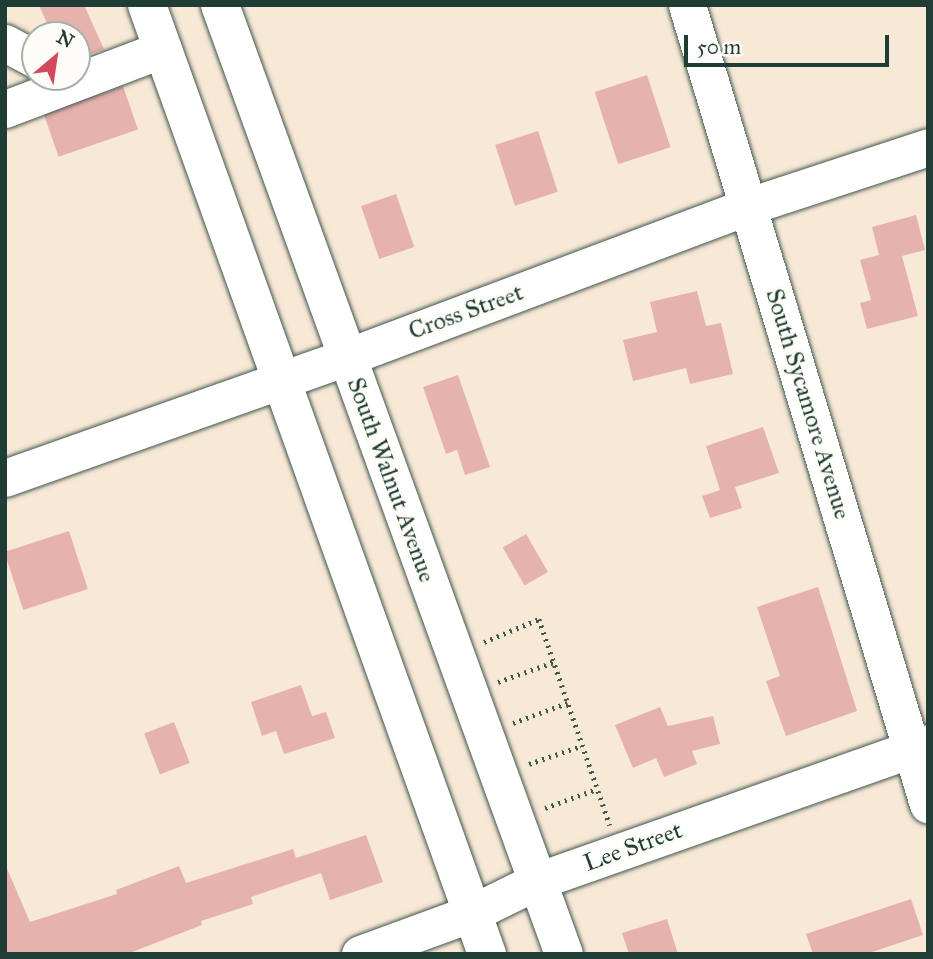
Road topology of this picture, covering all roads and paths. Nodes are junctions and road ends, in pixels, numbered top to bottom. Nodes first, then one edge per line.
1 (220, 5) edge
2 (322, 5) edge
3 (359, 5) edge
4 (687, 5) edge
5 (155, 28) edge
6 (5, 43) edge
7 (21, 52) edge
8 (91, 55) edge
9 (5, 109) edge
10 (928, 147) edge
11 (749, 206) junction
12 (347, 358) junction
13 (280, 379) junction
14 (5, 478) edge
15 (483, 642) dead end
16 (554, 662) junction
17 (498, 682) dead end
18 (567, 703) junction
19 (513, 723) dead end
20 (581, 746) junction
21 (919, 746) edge
22 (528, 765) dead end
23 (597, 789) junction
24 (928, 804) edge
25 (543, 808) dead end
26 (620, 852) junction
27 (537, 881) junction
28 (472, 913) junction
29 (360, 954) edge
30 (487, 954) edge
31 (564, 954) edge

1 - 12 main road, South Walnut Avenue
2 - 3 path
4 - 11 street, South Sycamore Avenue
5 - 8 street
5 - 9 street
5 - 13 main road
6 - 7 street
10 - 11 street, Cross Street
11 - 12 street, Cross Street
11 - 21 street, South Sycamore Avenue
12 - 13 street, Cross Street
12 - 27 main road, South Walnut Avenue
13 - 14 street, Cross Street
13 - 28 main road
15 - 16 path
16 - 17 path
16 - 18 path
18 - 19 path
18 - 20 path
20 - 22 path
20 - 23 path
21 - 24 street, South Sycamore Avenue
21 - 26 street, Lee Street
23 - 25 path
23 - 26 path
26 - 27 street, Lee Street
27 - 28 street, Lee Street
27 - 31 main road, South Walnut Avenue
28 - 29 street, Lee Street
28 - 30 main road

